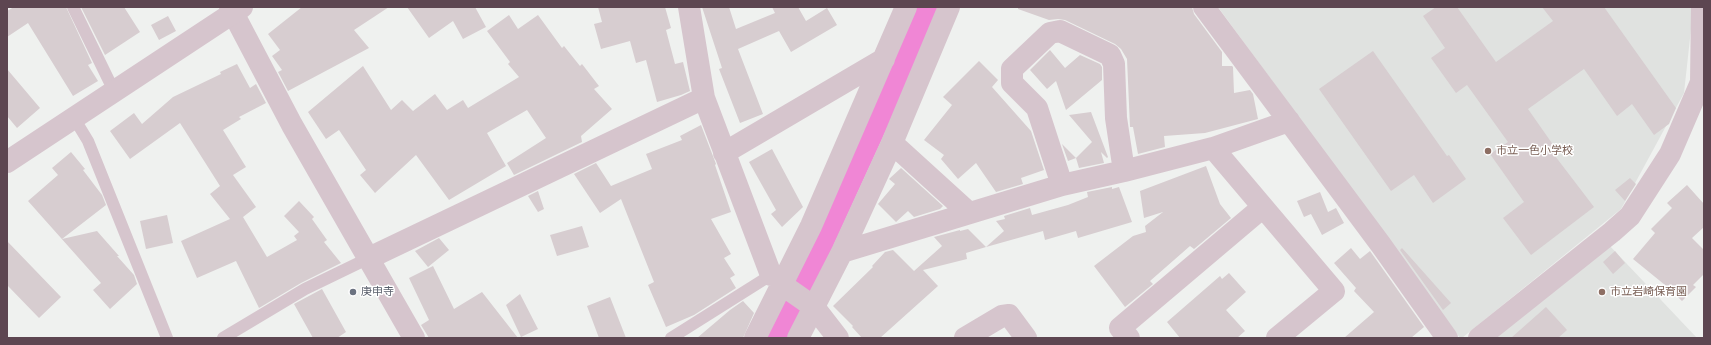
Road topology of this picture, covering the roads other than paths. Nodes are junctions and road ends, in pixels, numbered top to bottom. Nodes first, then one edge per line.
1 (72, 7) edge
2 (689, 7) edge
3 (906, 7) edge
4 (948, 7) edge
5 (1204, 7) edge
6 (1702, 7) edge
7 (235, 9) edge
8 (884, 59) junction
9 (114, 91) junction
10 (704, 98) junction
11 (74, 118) junction
12 (1289, 121) junction
13 (892, 143) junction
14 (1213, 148) junction
15 (724, 153) junction
16 (7, 162) edge
17 (1124, 171) junction
18 (1062, 185) junction
19 (1263, 207) junction
20 (969, 214) junction
21 (842, 252) junction
22 (369, 258) junction
23 (776, 279) junction
24 (808, 302) junction
25 (167, 338) edge
26 (223, 338) edge
27 (414, 338) edge
28 (671, 338) edge
29 (755, 338) edge
30 (798, 338) edge
31 (838, 338) edge
32 (965, 338) edge
33 (1026, 338) edge
34 (1129, 338) edge
35 (1277, 338) edge
36 (1447, 338) edge
37 (1479, 338) edge

1 - 9 lane
2 - 10 street
3 - 8 street
4 - 13 street
5 - 12 street
6 - 37 street
7 - 9 street
7 - 22 street
8 - 15 street
8 - 23 street
9 - 11 street
10 - 15 street
10 - 22 street
11 - 16 street
11 - 25 lane
12 - 14 street
12 - 36 street
13 - 20 street
13 - 21 street
14 - 17 street
14 - 19 street
15 - 23 street
17 - 18 street
17 - 18 street
18 - 20 street
19 - 34 street
19 - 35 street
20 - 21 street
21 - 24 street
22 - 26 lane
22 - 27 street
23 - 24 street
23 - 28 lane
23 - 29 street
24 - 30 street
24 - 31 street
32 - 33 street

